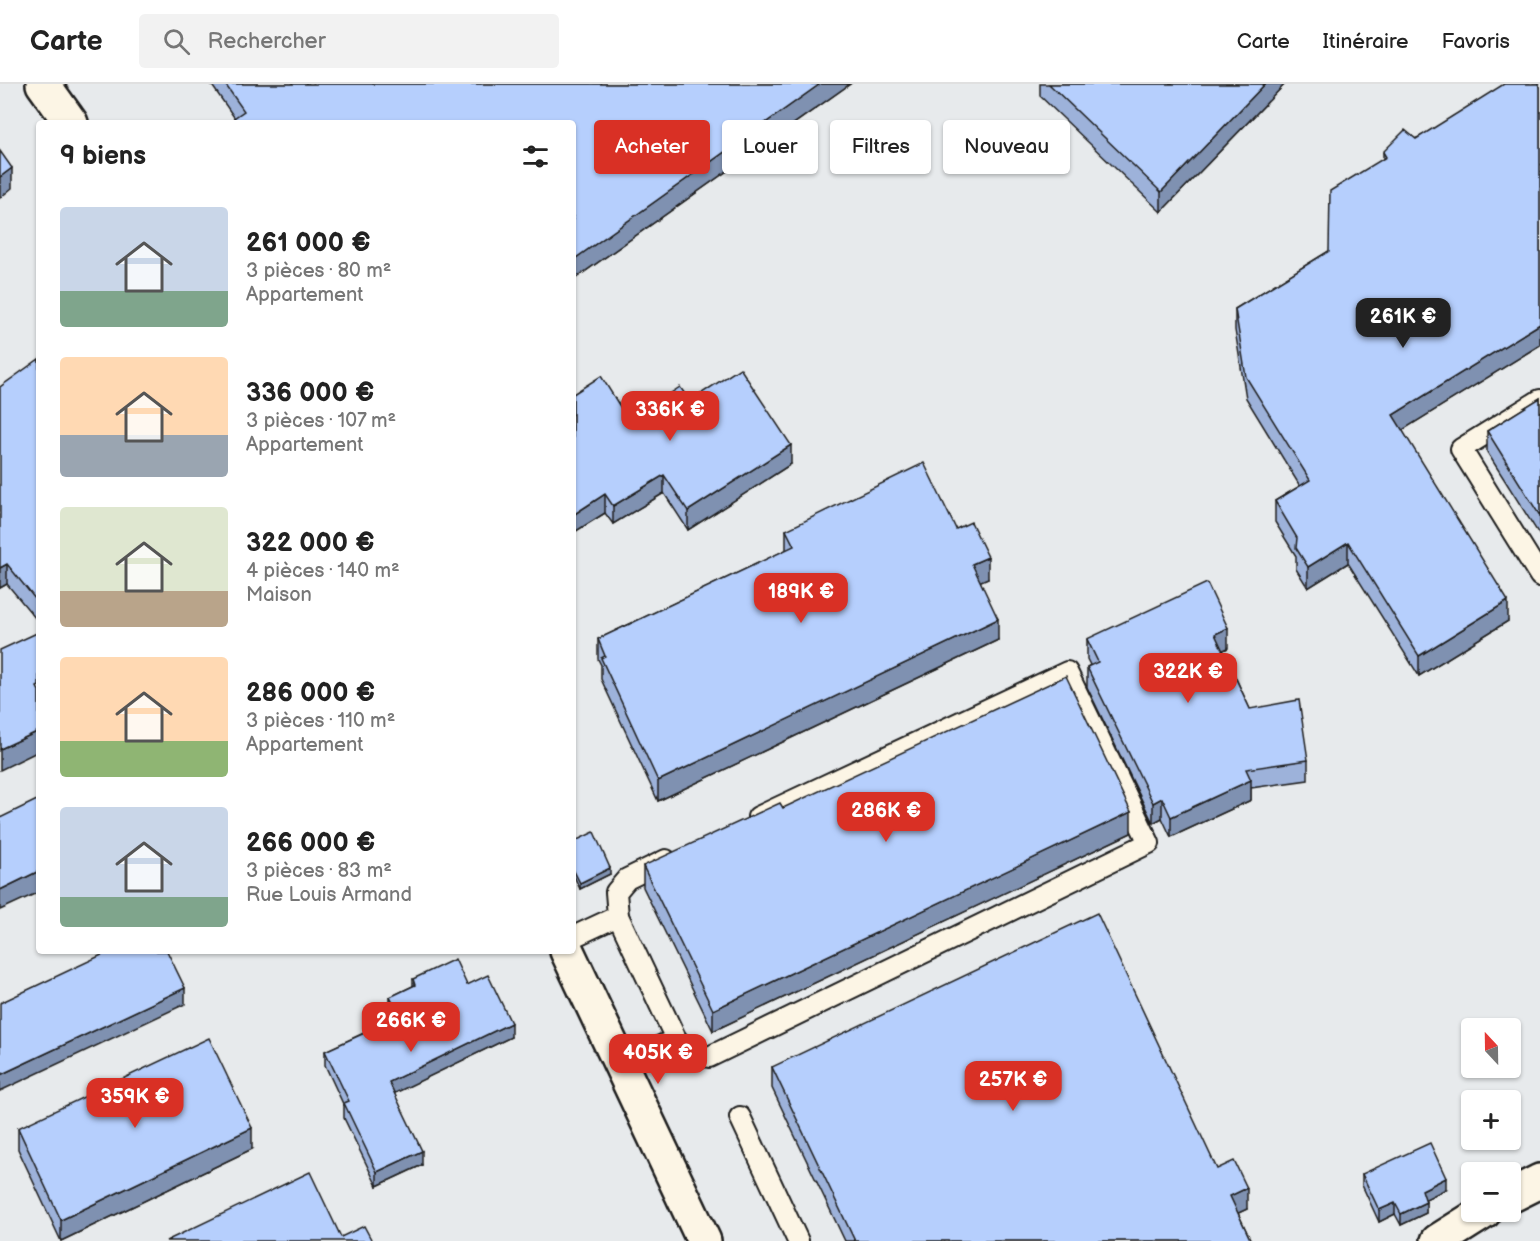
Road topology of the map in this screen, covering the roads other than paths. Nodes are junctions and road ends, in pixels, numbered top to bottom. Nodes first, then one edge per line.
1 (43, 84) edge
2 (69, 120) edge
3 (1540, 400) edge
4 (1540, 576) edge
5 (745, 823) edge
6 (680, 854) edge
7 (618, 916) junction
8 (576, 936) edge
9 (568, 954) edge
10 (676, 1039) junction
11 (620, 1065) junction
12 (741, 1117) dead end
13 (1540, 1181) edge
14 (1521, 1190) edge
15 (1468, 1222) edge
16 (704, 1241) edge
17 (798, 1241) edge
18 (1438, 1241) edge

1 - 2 street
3 - 4 lane
5 - 10 lane
6 - 7 lane
7 - 8 lane
7 - 10 lane
9 - 11 street
10 - 11 lane
11 - 16 street
12 - 17 lane
13 - 14 street
15 - 18 street

